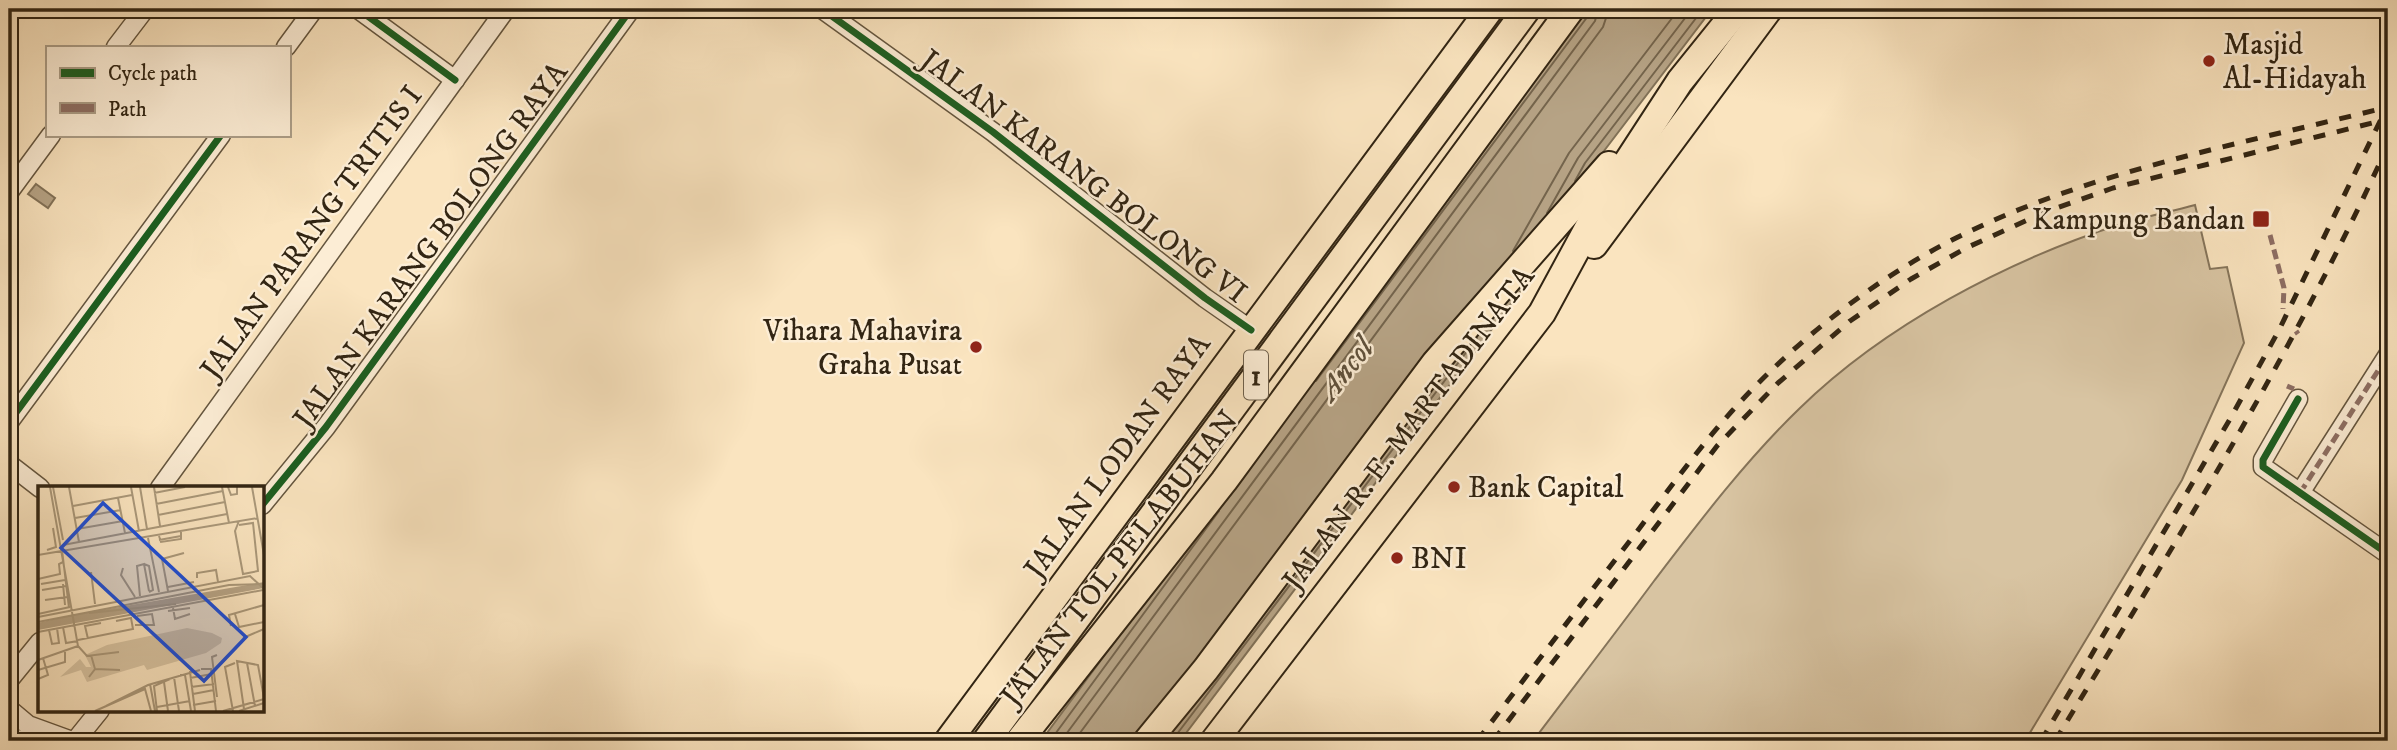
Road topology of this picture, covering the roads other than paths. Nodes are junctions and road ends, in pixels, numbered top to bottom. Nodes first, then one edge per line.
1 (145, 9) edge
2 (314, 9) edge
3 (358, 9) edge
4 (506, 9) edge
5 (631, 9) edge
6 (822, 9) edge
7 (1490, 9) edge
8 (1527, 9) edge
9 (1571, 9) edge
10 (1738, 9) edge
11 (1769, 9) edge
12 (117, 46) edge
13 (287, 46) edge
14 (455, 80) junction
15 (1680, 81) junction
16 (50, 136) edge
17 (220, 136) edge
18 (9, 192) edge
19 (1542, 313) junction
20 (1251, 330) junction
21 (2388, 355) edge
22 (2298, 399) dead end
23 (9, 422) edge
24 (9, 464) edge
25 (38, 486) edge
26 (161, 486) edge
27 (2300, 493) junction
28 (264, 503) edge
29 (2388, 554) edge
30 (1056, 595) junction
31 (38, 644) edge
32 (9, 680) edge
33 (9, 709) edge
34 (98, 712) edge
35 (74, 741) edge
36 (937, 741) edge
37 (948, 741) edge
38 (986, 741) edge
39 (1019, 741) edge
40 (1147, 741) edge
41 (1214, 741) edge

1 - 12 street
2 - 13 street
3 - 14 street
4 - 14 street, JALAN PARANG TRITIS I
5 - 28 street, JALAN KARANG BOLONG RAYA
6 - 20 street, JALAN KARANG BOLONG VI
7 - 20 highway, JALAN LODAN RAYA / 1
8 - 38 highway, JALAN TOL PELABUHAN / 1
9 - 39 highway, JALAN TOL PELABUHAN / 1
10 - 15 highway, JALAN R. E. MARTADINATA
11 - 19 highway
14 - 26 street, JALAN PARANG TRITIS I
15 - 19 highway, JALAN R. E. MARTADINATA
15 - 40 highway
16 - 18 street
17 - 23 street
19 - 41 highway, JALAN R. E. MARTADINATA
20 - 30 highway, JALAN LODAN RAYA / 1
21 - 27 street
22 - 27 street
24 - 25 street
27 - 29 street
30 - 36 highway
30 - 37 highway, JALAN LODAN RAYA / 1
31 - 32 street
33 - 35 street
34 - 35 street

